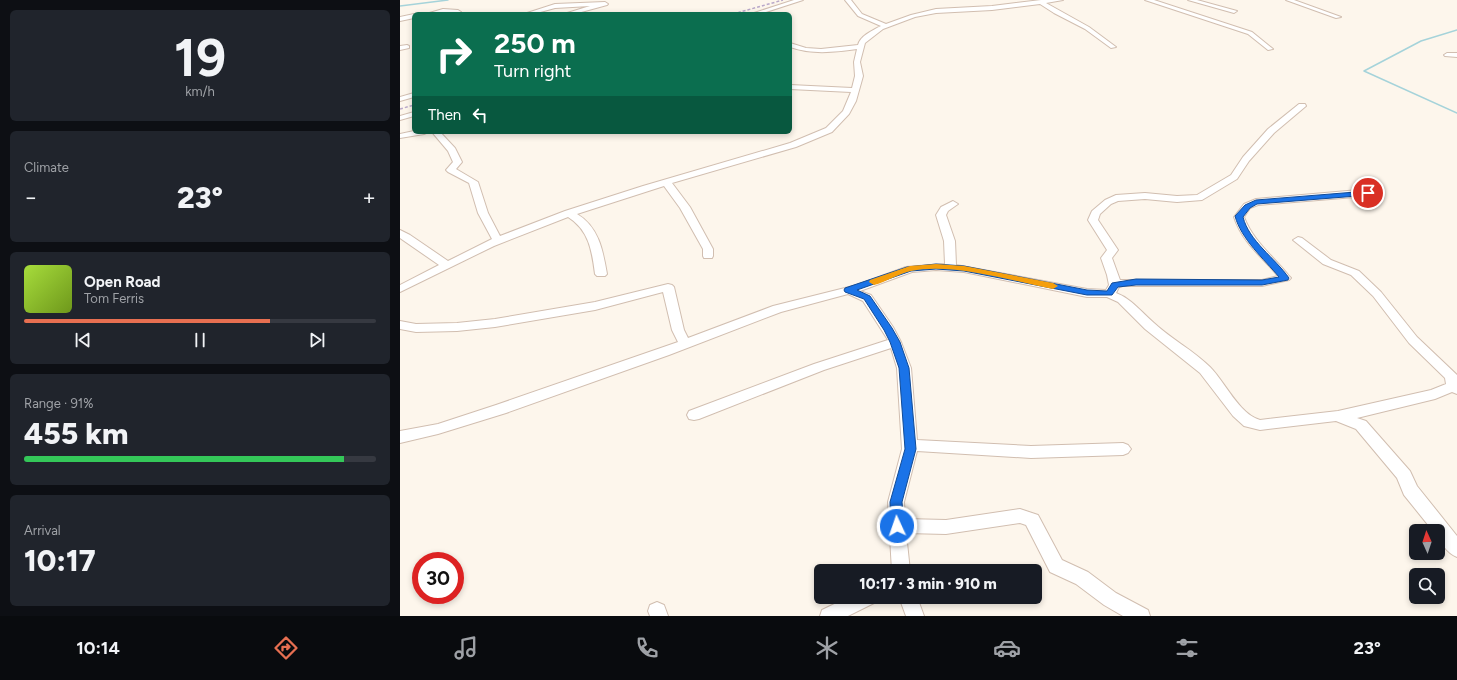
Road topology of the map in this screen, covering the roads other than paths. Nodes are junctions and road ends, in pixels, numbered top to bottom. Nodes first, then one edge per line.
1 (800, 0) edge
2 (848, 0) edge
3 (1060, 0) edge
4 (1148, 0) edge
5 (1191, 0) edge
6 (1289, 0) edge
7 (1041, 2) junction
8 (1234, 11) dead end
9 (438, 12) edge
10 (458, 12) dead end
11 (535, 12) edge
12 (575, 12) edge
13 (761, 12) edge
14 (412, 16) edge
15 (1338, 18) dead end
16 (400, 19) edge
17 (886, 26) junction
18 (792, 46) edge
19 (407, 47) dead end
20 (861, 47) junction
21 (1113, 47) dead end
22 (400, 48) edge
23 (1270, 49) dead end
24 (1447, 55) dead end
25 (1457, 55) edge
26 (792, 87) edge
27 (856, 90) junction
28 (412, 96) edge
29 (400, 99) edge
30 (1302, 106) dead end
31 (412, 115) edge
32 (400, 118) edge
33 (412, 134) edge
34 (438, 134) edge
35 (400, 136) edge
36 (666, 182) junction
37 (1376, 193) dead end
38 (953, 204) dead end
39 (569, 213) junction
40 (400, 233) edge
41 (498, 240) junction
42 (1298, 240) dead end
43 (708, 256) dead end
44 (446, 265) junction
45 (950, 268) junction
46 (601, 274) dead end
47 (400, 289) edge
48 (1112, 289) junction
49 (848, 290) junction
50 (400, 325) edge
51 (895, 342) junction
52 (685, 344) junction
53 (1456, 386) edge
54 (694, 416) dead end
55 (1338, 416) junction
56 (400, 437) edge
57 (910, 444) junction
58 (1123, 449) dead end
59 (897, 526) junction
60 (1457, 549) edge
61 (900, 564) edge
62 (854, 604) edge
63 (910, 604) edge
64 (829, 616) edge
65 (914, 616) edge
66 (1141, 616) edge

1 - 13 street
2 - 17 street
3 - 7 street
4 - 23 street
5 - 8 street
6 - 15 street
7 - 17 street
7 - 21 street
9 - 10 street
11 - 12 street
14 - 16 street
17 - 20 street
18 - 20 street
19 - 22 street
20 - 27 street
24 - 25 street
26 - 27 street
27 - 36 street
28 - 29 street
30 - 48 street
31 - 32 street
33 - 35 street
34 - 41 street
36 - 39 street
36 - 43 street
37 - 48 street
38 - 45 street
39 - 41 street
39 - 46 street
40 - 44 street
41 - 44 street
42 - 53 street
44 - 47 street
45 - 48 street
45 - 49 street
48 - 55 street
49 - 51 street
49 - 52 street
50 - 52 street
51 - 54 street
51 - 57 street
52 - 56 street
53 - 55 street
55 - 60 street
57 - 58 street
57 - 59 street
59 - 61 street
59 - 66 street
62 - 64 street
63 - 65 street

